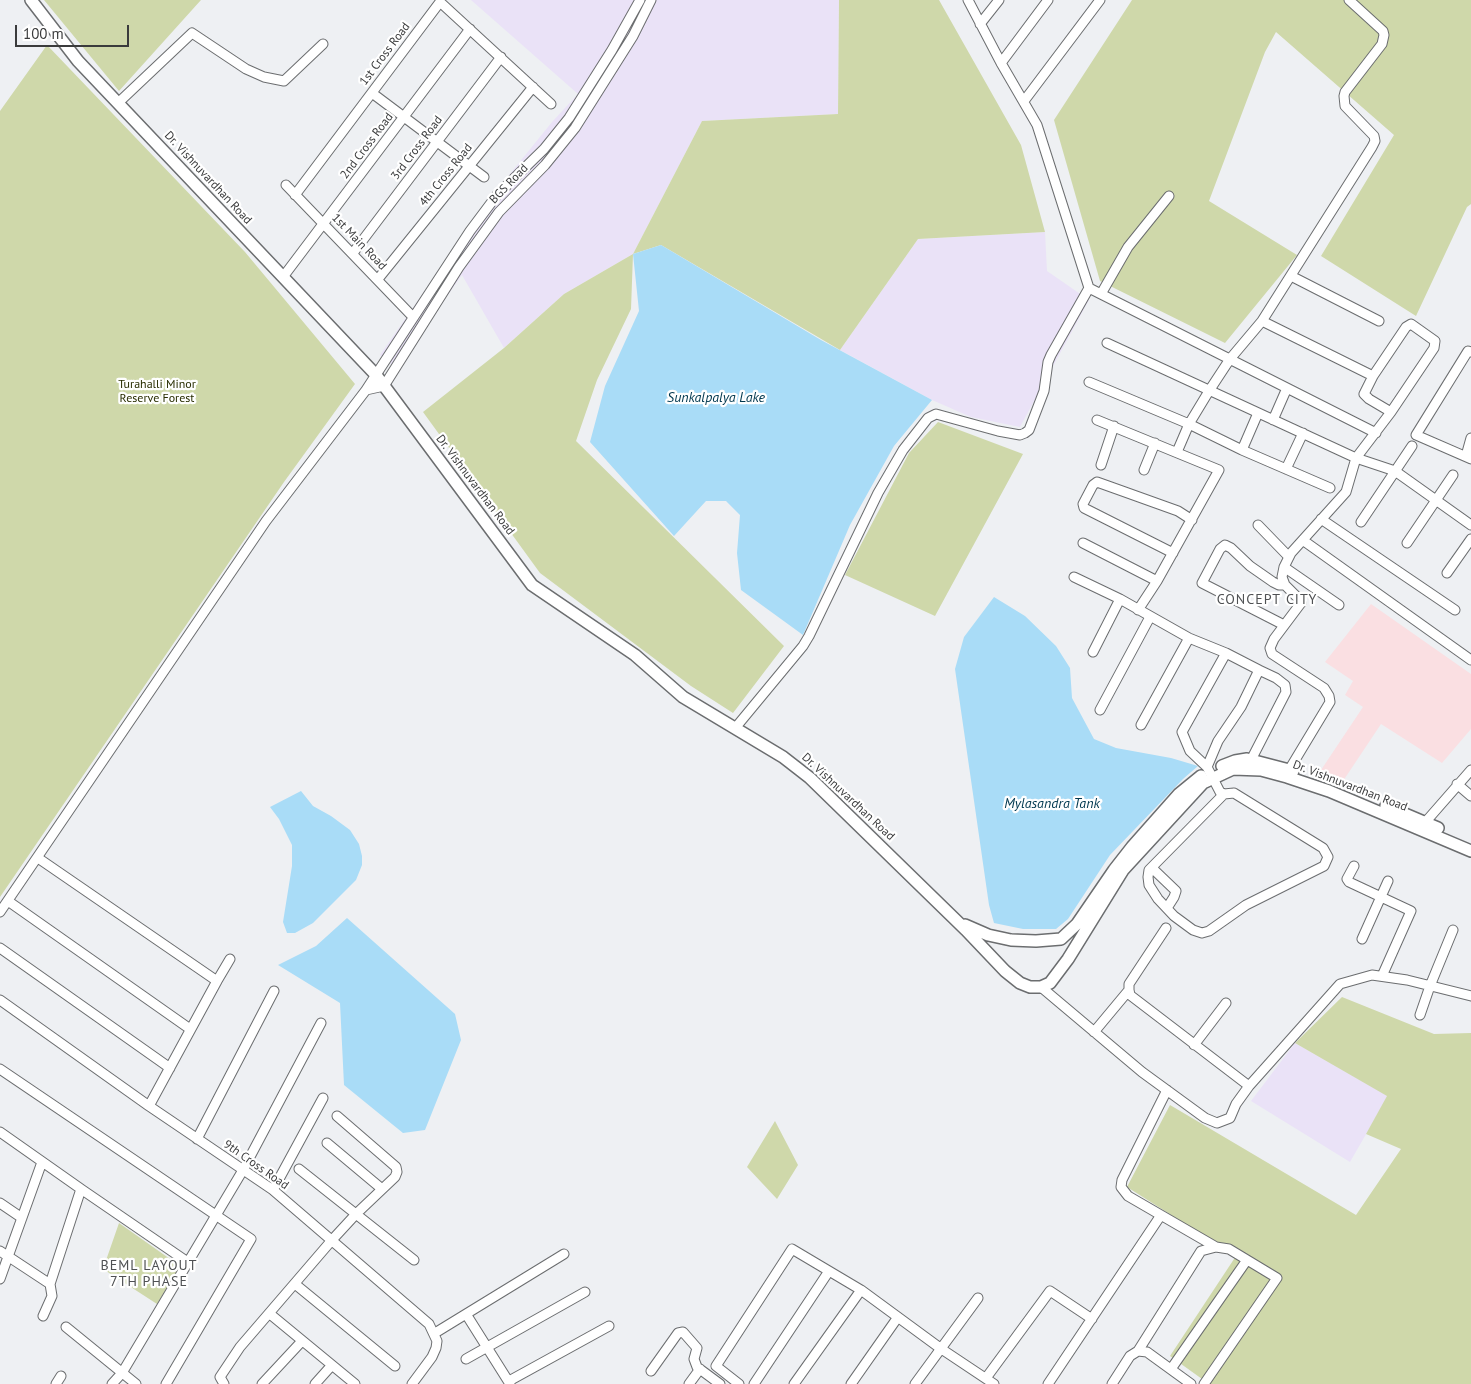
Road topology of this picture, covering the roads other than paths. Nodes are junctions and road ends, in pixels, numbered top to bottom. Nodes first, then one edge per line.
1 (31, 0) edge
2 (640, 0) edge
3 (651, 0) edge
4 (968, 0) edge
5 (999, 0) edge
6 (1048, 0) edge
7 (1100, 0) edge
8 (1349, 0) edge
9 (980, 24) junction
10 (470, 29) junction
11 (323, 44) dead end
12 (501, 57) junction
13 (1001, 63) junction
14 (533, 87) junction
15 (372, 93) junction
16 (1024, 101) junction
17 (118, 103) junction
18 (552, 104) dead end
19 (404, 117) junction
20 (437, 142) junction
21 (469, 166) junction
22 (484, 177) dead end
23 (286, 185) dead end
24 (295, 195) junction
25 (1169, 196) dead end
26 (324, 223) junction
27 (353, 253) junction
28 (1291, 276) junction
29 (283, 277) junction
30 (378, 279) junction
31 (1089, 288) junction
32 (1101, 294) junction
33 (413, 316) junction
34 (1262, 321) junction
35 (1379, 321) dead end
36 (1107, 343) dead end
37 (1471, 352) edge
38 (1230, 359) junction
39 (376, 375) junction
40 (1373, 376) junction
41 (1088, 382) dead end
42 (384, 386) junction
43 (1287, 388) junction
44 (366, 390) junction
45 (1209, 390) junction
46 (1391, 412) junction
47 (1258, 413) junction
48 (1097, 420) dead end
49 (1273, 420) junction
50 (1189, 424) junction
51 (1114, 426) junction
52 (1376, 433) junction
53 (1303, 434) junction
54 (1471, 438) edge
55 (1155, 443) junction
56 (1412, 446) dead end
57 (1242, 450) junction
58 (1178, 452) junction
59 (1356, 458) junction
60 (1468, 458) edge
61 (1101, 465) dead end
62 (1286, 469) junction
63 (1144, 470) dead end
64 (1395, 470) junction
65 (1453, 475) dead end
66 (1330, 488) dead end
67 (1435, 500) junction
68 (1321, 519) junction
69 (1192, 520) junction
70 (1361, 522) dead end
71 (1258, 525) dead end
72 (1471, 525) edge
73 (1471, 539) edge
74 (1304, 541) junction
75 (1407, 543) dead end
76 (1083, 544) dead end
77 (1173, 553) junction
78 (1289, 557) junction
79 (1284, 567) junction
80 (1447, 573) dead end
81 (1074, 577) dead end
82 (1157, 581) junction
83 (1285, 585) junction
84 (1120, 599) junction
85 (1339, 605) dead end
86 (1138, 610) junction
87 (1454, 610) dead end
88 (1150, 616) junction
89 (1284, 625) junction
90 (1189, 638) junction
91 (1093, 652) dead end
92 (1226, 653) junction
93 (1471, 660) edge
94 (1259, 670) junction
95 (1100, 710) dead end
96 (1141, 725) dead end
97 (736, 727) junction
98 (1251, 760) junction
99 (1289, 770) junction
100 (1471, 770) edge
101 (1210, 772) junction
102 (1471, 776) edge
103 (1459, 785) junction
104 (1224, 794) junction
105 (1471, 796) edge
106 (1422, 825) junction
107 (1471, 846) edge
108 (1471, 851) edge
109 (38, 858) junction
110 (1354, 866) dead end
111 (1152, 868) junction
112 (1388, 881) dead end
113 (1380, 897) junction
114 (8, 901) junction
115 (1167, 908) junction
116 (0, 912) edge
117 (955, 919) junction
118 (1166, 928) dead end
119 (1453, 930) dead end
120 (1362, 939) dead end
121 (0, 948) edge
122 (230, 959) dead end
123 (1382, 976) junction
124 (217, 981) junction
125 (1430, 986) junction
126 (1471, 986) edge
127 (1041, 987) junction
128 (1129, 990) junction
129 (274, 991) dead end
130 (1469, 995) edge
131 (0, 1000) edge
132 (1226, 1003) dead end
133 (1420, 1015) dead end
134 (321, 1023) dead end
135 (190, 1029) junction
136 (1094, 1032) junction
137 (1194, 1045) junction
138 (170, 1068) junction
139 (0, 1069) edge
140 (1249, 1086) junction
141 (1167, 1090) junction
142 (323, 1098) dead end
143 (149, 1106) junction
144 (337, 1116) dead end
145 (0, 1132) edge
146 (197, 1139) junction
147 (326, 1142) dead end
148 (42, 1162) junction
149 (300, 1169) dead end
150 (244, 1170) junction
151 (81, 1189) junction
152 (382, 1189) junction
153 (273, 1190) junction
154 (0, 1203) edge
155 (356, 1214) junction
156 (1161, 1215) junction
157 (215, 1216) junction
158 (22, 1218) junction
159 (332, 1240) junction
160 (1216, 1247) junction
161 (4, 1254) edge
162 (564, 1254) dead end
163 (414, 1260) dead end
164 (1247, 1260) junction
165 (189, 1263) junction
166 (829, 1271) junction
167 (0, 1278) edge
168 (50, 1284) junction
169 (295, 1284) junction
170 (860, 1290) junction
171 (585, 1292) dead end
172 (978, 1298) dead end
173 (270, 1314) junction
174 (466, 1314) junction
175 (43, 1316) dead end
176 (898, 1317) junction
177 (1092, 1318) junction
178 (609, 1326) dead end
179 (66, 1327) dead end
180 (435, 1332) junction
181 (302, 1341) junction
182 (486, 1347) junction
183 (940, 1348) junction
184 (1138, 1351) junction
185 (466, 1359) dead end
186 (332, 1365) junction
187 (395, 1366) dead end
188 (700, 1369) junction
189 (1171, 1369) junction
190 (651, 1371) dead end
191 (122, 1374) junction
192 (61, 1376) dead end
193 (986, 1378) junction
194 (509, 1383) edge
195 (56, 1384) edge
196 (112, 1384) edge
197 (136, 1384) edge
198 (166, 1384) edge
199 (224, 1384) edge
200 (262, 1384) edge
201 (315, 1384) edge
202 (355, 1384) edge
203 (412, 1384) edge
204 (689, 1384) edge
205 (720, 1384) edge
206 (739, 1384) edge
207 (754, 1384) edge
208 (794, 1384) edge
209 (851, 1384) edge
210 (915, 1384) edge
211 (994, 1384) edge
212 (1048, 1384) edge
213 (1112, 1384) edge
214 (1192, 1384) edge
215 (1204, 1384) edge

1 - 17 main road, Dr. Vishnuvardhan Road
2 - 33 street, BGS Road
3 - 42 street, BGS Road
4 - 9 street
5 - 9 street
6 - 13 street
7 - 16 street
8 - 28 street
9 - 13 street
10 - 12 street, 1st Cross Road
10 - 15 street, 1st Cross Road
10 - 19 street, 2nd Cross Road
11 - 17 street
12 - 14 street, 1st Cross Road
12 - 20 street, 3rd Cross Road
13 - 16 street
14 - 18 street, 1st Cross Road
14 - 21 street, 4th Cross Road
15 - 19 street
15 - 24 street, 1st Cross Road
16 - 31 street
17 - 29 main road, Dr. Vishnuvardhan Road
19 - 20 street
19 - 26 street, 2nd Cross Road
20 - 21 street
20 - 27 street, 3rd Cross Road
21 - 22 street
21 - 30 street, 4th Cross Road
23 - 24 street, 1st Main Road
24 - 26 street, 1st Main Road
25 - 32 street
26 - 27 street, 1st Main Road
26 - 29 street, 2nd Cross Road
27 - 30 street, 1st Main Road
28 - 34 street
28 - 35 street
29 - 39 main road, Dr. Vishnuvardhan Road
30 - 33 street, 1st Main Road
31 - 32 street
31 - 97 street
32 - 38 street
33 - 39 street, BGS Road
34 - 38 street
34 - 40 street
36 - 45 street
37 - 60 street
38 - 43 street
38 - 45 street
39 - 42 main road, Dr. Vishnuvardhan Road
39 - 44 street, BGS Road
40 - 46 street
40 - 46 street
41 - 50 street
42 - 44 street
42 - 97 main road, Dr. Vishnuvardhan Road
43 - 49 street
43 - 52 street
44 - 109 street, BGS Road
45 - 47 street
45 - 50 street
46 - 52 street
47 - 49 street
47 - 57 street
48 - 51 street
49 - 53 street
50 - 57 street
50 - 58 street
51 - 55 street
51 - 61 street
52 - 59 street
53 - 59 street
53 - 62 street
54 - 60 street
55 - 58 street
55 - 63 street
56 - 64 street
57 - 62 street
58 - 69 street
59 - 64 street
59 - 68 street
62 - 66 street
64 - 67 street
64 - 70 street
65 - 67 street
67 - 72 street
67 - 75 street
68 - 74 street
68 - 87 street
69 - 77 street
69 - 77 street
71 - 78 street
73 - 80 street
74 - 78 street
74 - 93 street
76 - 82 street
77 - 82 street
78 - 79 street
79 - 83 street
79 - 85 street
81 - 84 street
82 - 86 street
83 - 89 street
83 - 89 street
84 - 86 street
84 - 91 street
86 - 88 street
88 - 90 street
88 - 95 street
89 - 99 street
90 - 92 street
90 - 96 street
92 - 94 street
92 - 101 street
94 - 98 street
94 - 101 street
97 - 117 main road, Dr. Vishnuvardhan Road
98 - 99 main road, Dr. Vishnuvardhan Road
98 - 101 main road, Dr. Vishnuvardhan Road
99 - 106 main road, Dr. Vishnuvardhan Road
100 - 103 street
101 - 104 street
101 - 106 main road, Dr. Vishnuvardhan Road
101 - 117 main road, Dr. Vishnuvardhan Road
101 - 127 main road, Dr. Vishnuvardhan Road
102 - 103 street
103 - 105 street
103 - 106 street
104 - 111 street
104 - 115 street
106 - 107 main road, Dr. Vishnuvardhan Road
106 - 108 main road, Dr. Vishnuvardhan Road
109 - 114 street, BGS Road
109 - 124 street
110 - 113 street
111 - 115 street
111 - 115 street
112 - 113 street
113 - 120 street
113 - 123 street
114 - 116 street, BGS Road
114 - 135 street
117 - 127 main road, Dr. Vishnuvardhan Road
118 - 128 street
119 - 125 street
121 - 138 street
122 - 124 street
123 - 125 street
123 - 140 street
124 - 135 street
125 - 130 street
125 - 133 street
126 - 130 street
127 - 136 street
128 - 136 street
128 - 137 street
129 - 146 street
131 - 143 street, 9th Cross Road
132 - 137 street
134 - 150 street
135 - 138 street
136 - 141 street
137 - 140 street
138 - 143 street
139 - 157 street
140 - 141 street
141 - 156 street
142 - 153 street
143 - 146 street, 9th Cross Road
144 - 152 street
145 - 148 street
146 - 150 street, 9th Cross Road
147 - 152 street
148 - 151 street
148 - 158 street
149 - 155 street
150 - 153 street, 9th Cross Road
150 - 157 street
151 - 165 street
151 - 168 street
152 - 155 street
153 - 159 street, 9th Cross Road
154 - 158 street
155 - 159 street
155 - 163 street
156 - 160 street
156 - 177 street
157 - 165 street
157 - 198 street
158 - 161 street
159 - 169 street
159 - 180 street, 9th Cross Road
160 - 164 street
160 - 184 street
161 - 167 street
161 - 168 street
162 - 174 street
164 - 189 street
164 - 215 street
165 - 191 street
166 - 170 street
166 - 206 street
166 - 207 street
168 - 175 street
169 - 173 street
169 - 187 street
170 - 176 street
170 - 208 street
171 - 182 street
172 - 183 street
173 - 181 street
173 - 199 street
174 - 180 street
174 - 182 street
176 - 183 street
176 - 209 street
177 - 193 street
177 - 212 street
178 - 194 street
179 - 191 street
180 - 203 street
181 - 186 street
181 - 200 street
182 - 185 street
182 - 194 street
183 - 193 street
183 - 210 street
184 - 189 street
184 - 213 street
186 - 201 street
186 - 202 street
188 - 190 street
188 - 204 street
188 - 205 street
189 - 214 street
191 - 196 street
191 - 197 street
192 - 195 street
193 - 211 street

